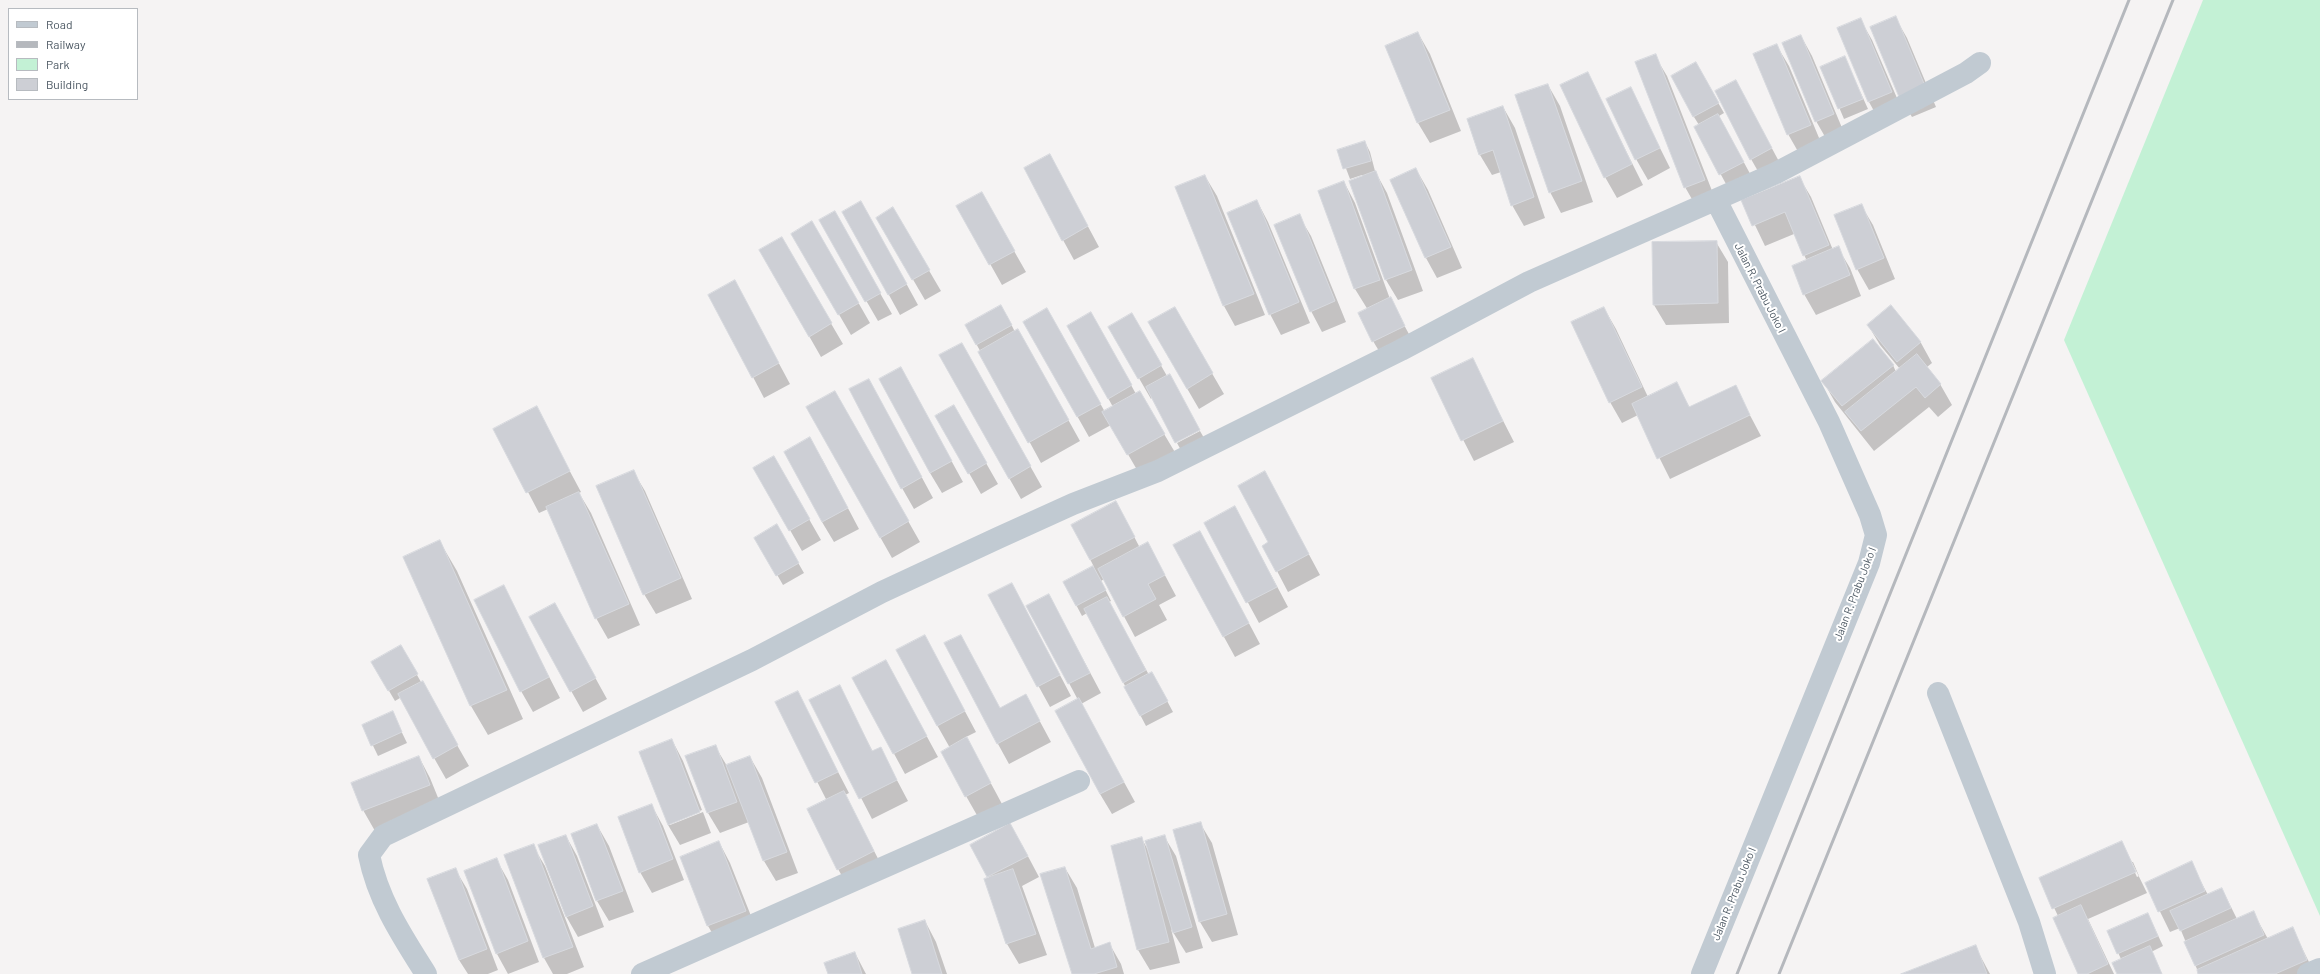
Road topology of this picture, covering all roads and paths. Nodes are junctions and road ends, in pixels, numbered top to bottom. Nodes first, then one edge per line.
1 (1980, 63) dead end
2 (1716, 200) junction
3 (1938, 693) dead end
4 (1079, 781) dead end
5 (2320, 969) edge
6 (426, 974) edge
7 (642, 974) edge
8 (1702, 974) edge
9 (2045, 974) edge
10 (2308, 974) edge

1 - 2 street
2 - 6 street
2 - 8 street, Jalan R. Prabu Joko I
3 - 9 street
4 - 7 street
5 - 10 street

